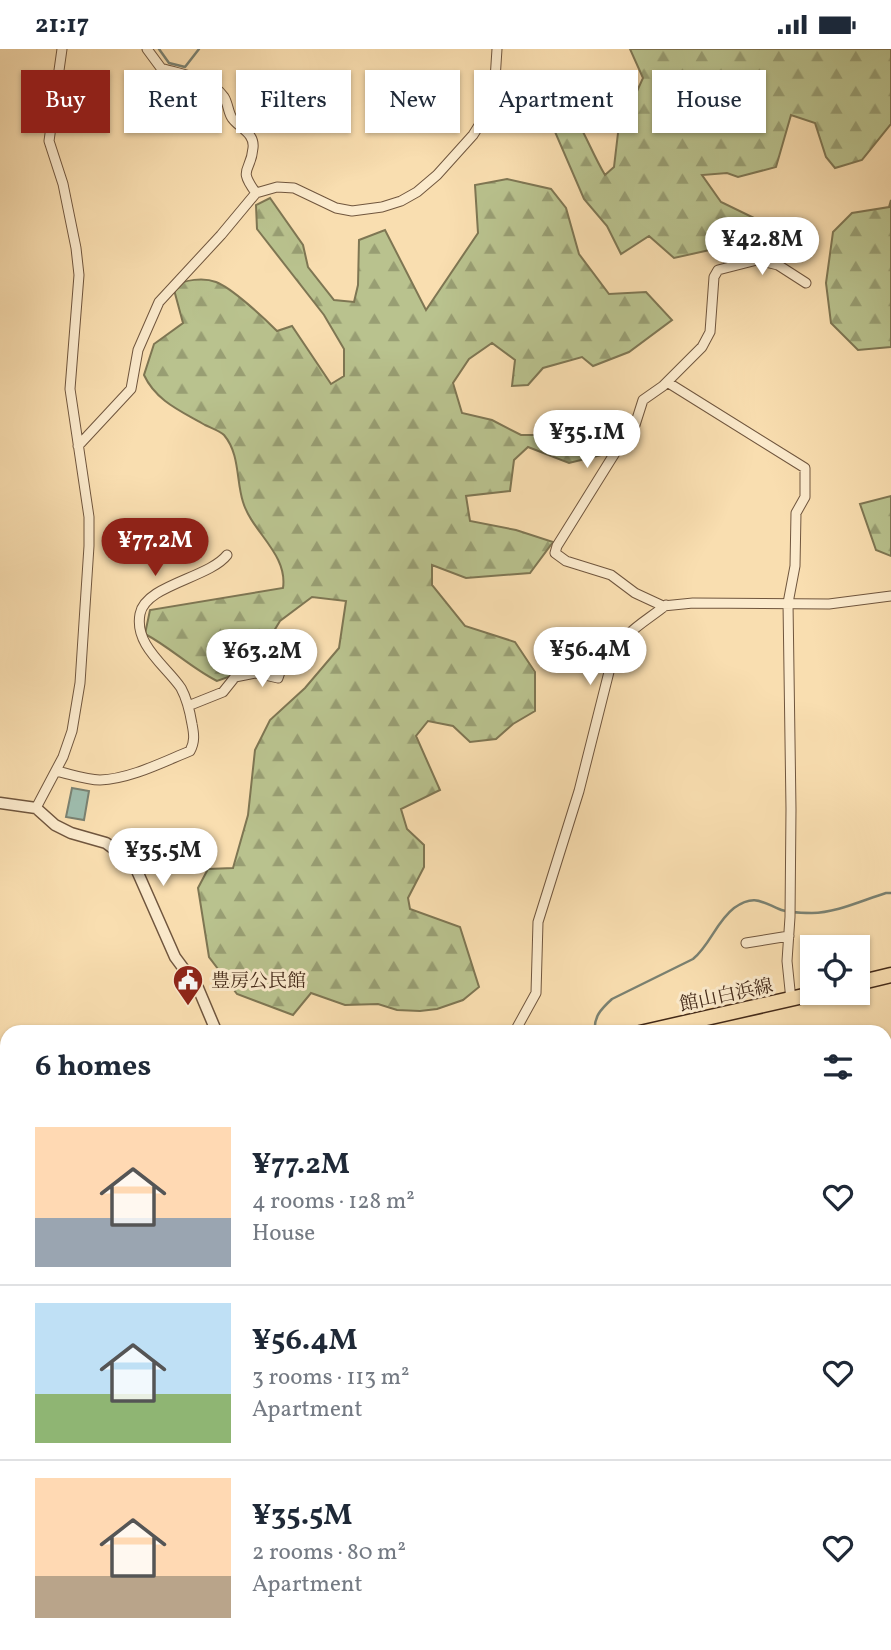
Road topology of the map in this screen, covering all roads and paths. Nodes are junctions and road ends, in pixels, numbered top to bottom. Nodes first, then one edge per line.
1 (62, 49) edge
2 (147, 49) edge
3 (497, 49) edge
4 (256, 193) junction
5 (806, 283) dead end
6 (667, 381) junction
7 (78, 446) junction
8 (227, 555) dead end
9 (891, 596) edge
10 (788, 603) junction
11 (666, 605) junction
12 (292, 638) dead end
13 (188, 706) junction
14 (56, 771) junction
15 (0, 803) edge
16 (36, 808) junction
17 (789, 936) junction
18 (746, 943) dead end
19 (891, 975) edge
20 (870, 980) edge
21 (800, 998) edge
22 (791, 1000) junction
23 (214, 1025) edge
24 (518, 1025) edge
25 (677, 1025) edge

1 - 7 street
2 - 4 street
3 - 4 street
4 - 7 street
5 - 6 street
6 - 10 street
6 - 11 street
7 - 14 street
8 - 13 street
9 - 10 street
10 - 11 street
10 - 17 street
11 - 24 street
12 - 13 street
13 - 14 street
14 - 16 street
15 - 16 street
16 - 23 street
17 - 18 street
17 - 22 street
19 - 20 main road
21 - 22 main road, 館山白浜線
22 - 25 main road, 館山白浜線

